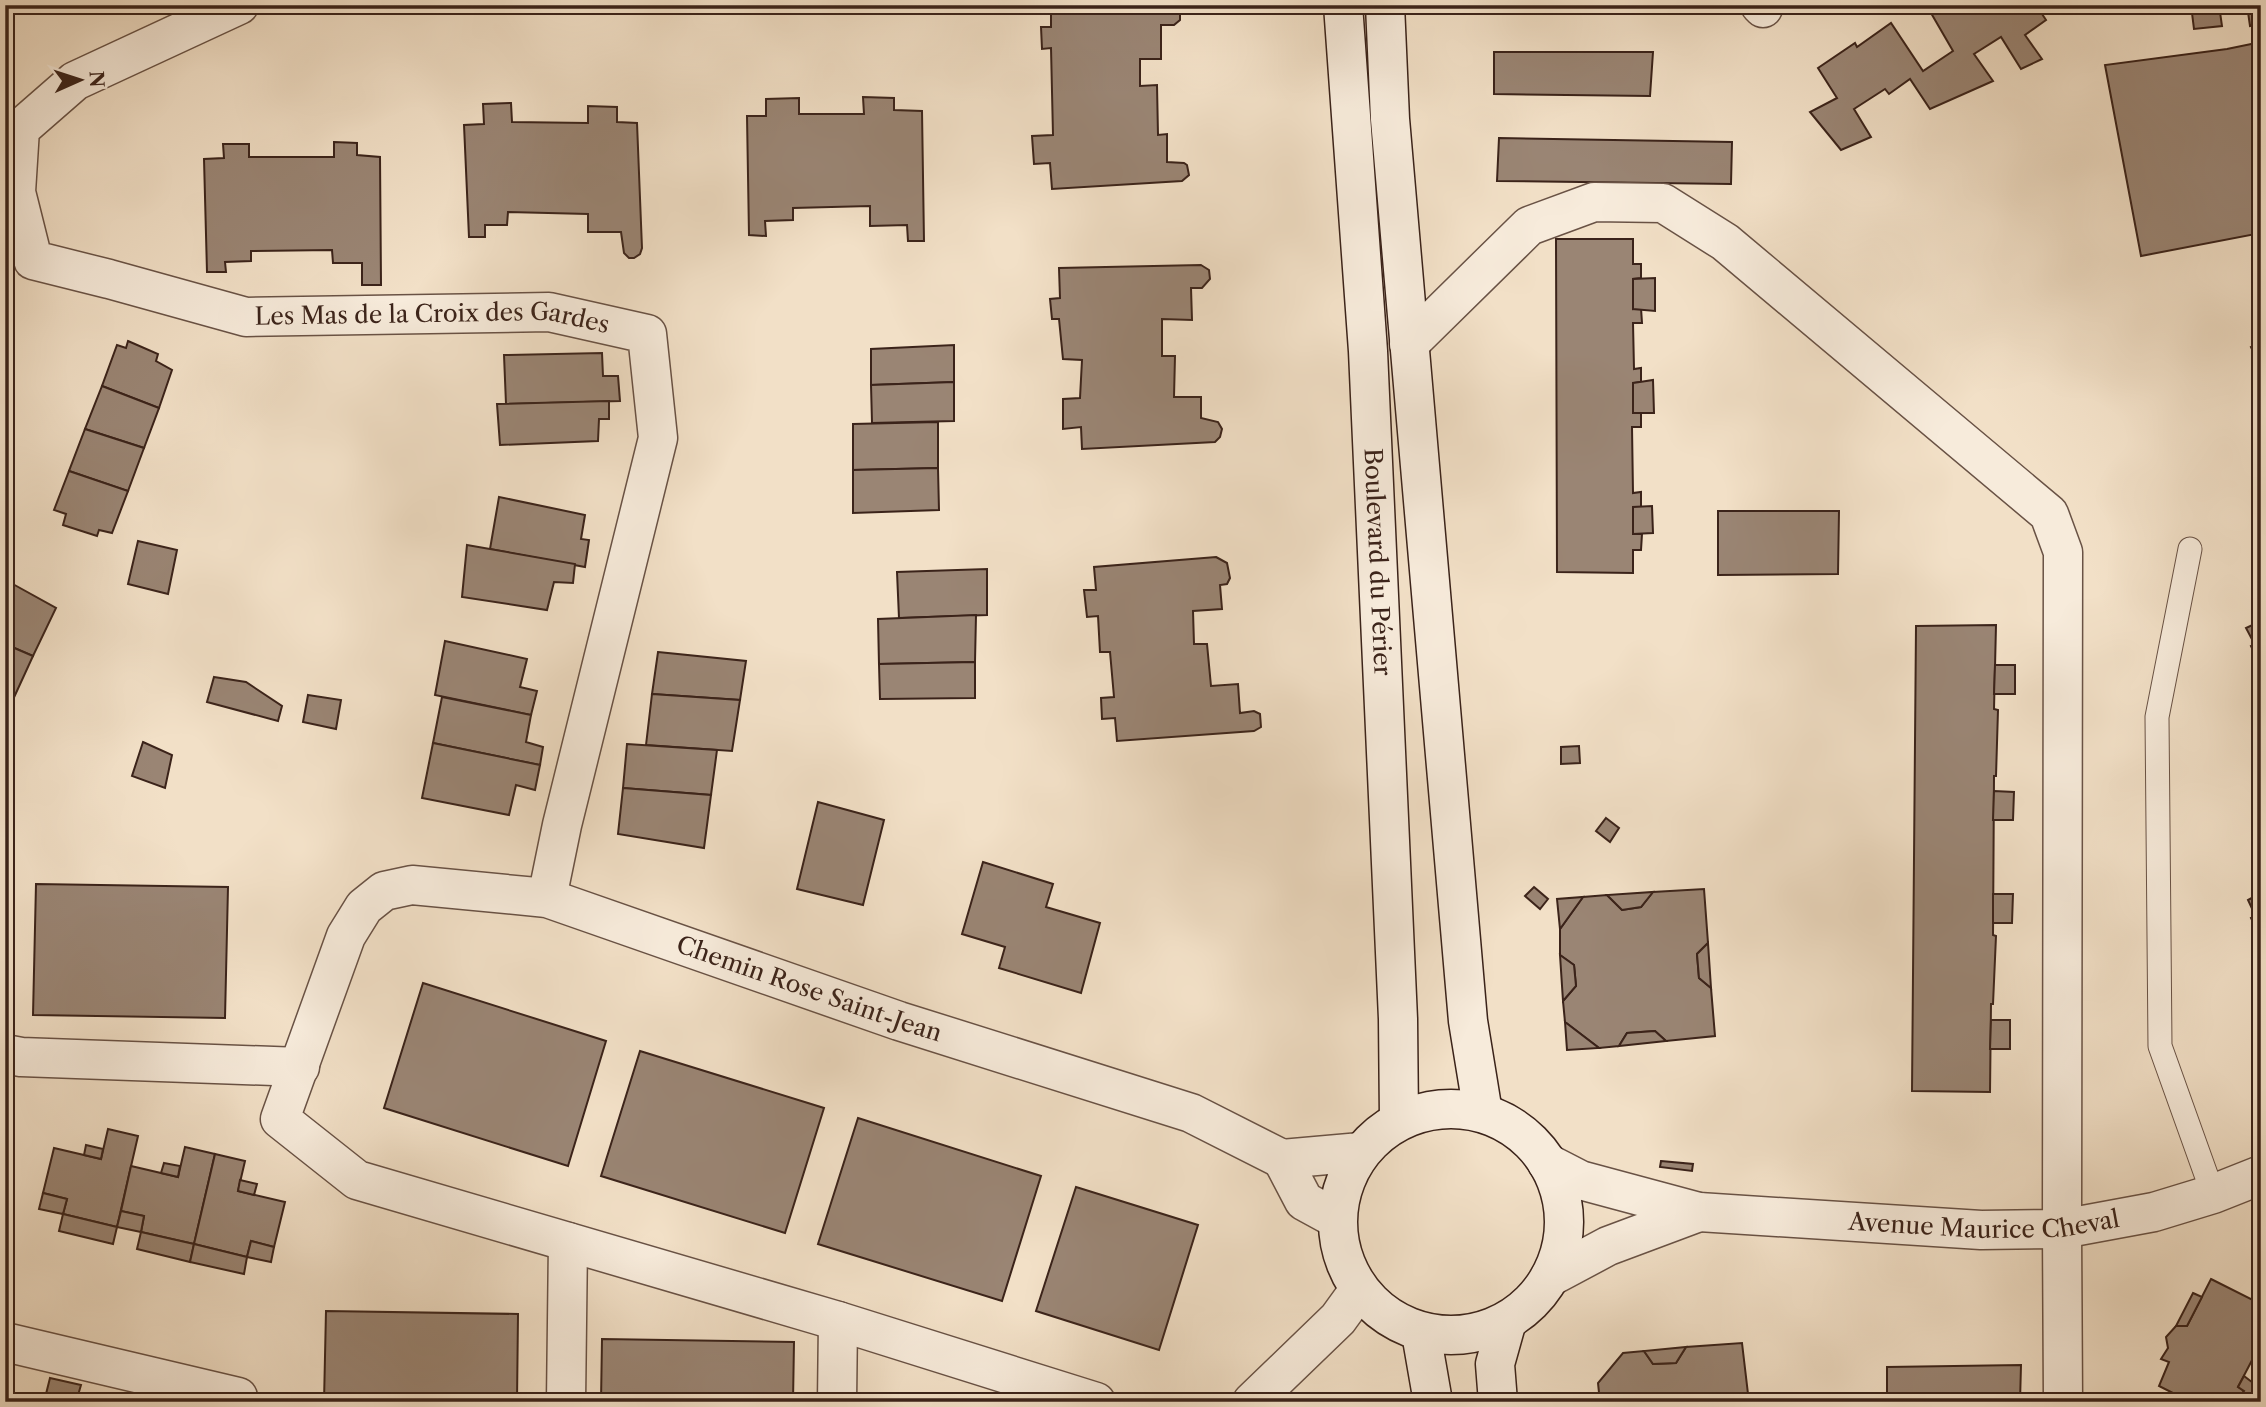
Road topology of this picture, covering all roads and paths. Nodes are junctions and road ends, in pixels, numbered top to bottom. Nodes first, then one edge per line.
1 (239, 5) edge
2 (1343, 5) edge
3 (1385, 5) edge
4 (1409, 344) junction
5 (2190, 549) dead end
6 (547, 898) junction
7 (5, 1054) edge
8 (300, 1068) junction
9 (1483, 1113) junction
10 (1399, 1120) junction
11 (1361, 1152) junction
12 (1282, 1159) junction
13 (1547, 1163) junction
14 (2261, 1175) edge
15 (2213, 1194) junction
16 (2261, 1199) edge
17 (1699, 1212) junction
18 (1337, 1219) junction
19 (2062, 1229) junction
20 (568, 1242) junction
21 (1550, 1277) junction
22 (1359, 1290) junction
23 (838, 1321) junction
24 (1507, 1321) junction
25 (1421, 1333) junction
26 (5, 1342) edge
27 (238, 1397) dead end
28 (566, 1402) edge
29 (837, 1402) edge
30 (1096, 1402) edge
31 (1252, 1402) edge
32 (1433, 1402) edge
33 (1498, 1402) edge
34 (2063, 1402) edge

1 - 6 street, Les Mas de la Croix des Gardes
2 - 10 street, Boulevard du Périer
3 - 4 street, Boulevard du Périer
4 - 9 street, Boulevard du Périer
4 - 19 street
5 - 15 lane
6 - 8 street, Chemin Rose Saint-Jean
6 - 12 street, Chemin Rose Saint-Jean
7 - 8 street
8 - 20 street, Chemin Rose Saint-Jean
9 - 10 street
9 - 13 street
10 - 11 street
11 - 12 street
11 - 18 street
12 - 18 street
13 - 17 street, Avenue Maurice Cheval
13 - 21 street
14 - 15 street, Avenue Maurice Cheval
15 - 16 street
15 - 19 street, Avenue Maurice Cheval
17 - 19 street, Avenue Maurice Cheval
17 - 21 street, Avenue Maurice Cheval
18 - 22 street
19 - 34 street
20 - 23 street
20 - 28 street
21 - 24 street
22 - 25 street
22 - 31 street
23 - 29 street
23 - 30 street
24 - 25 street
24 - 33 street
25 - 32 street
26 - 27 street

